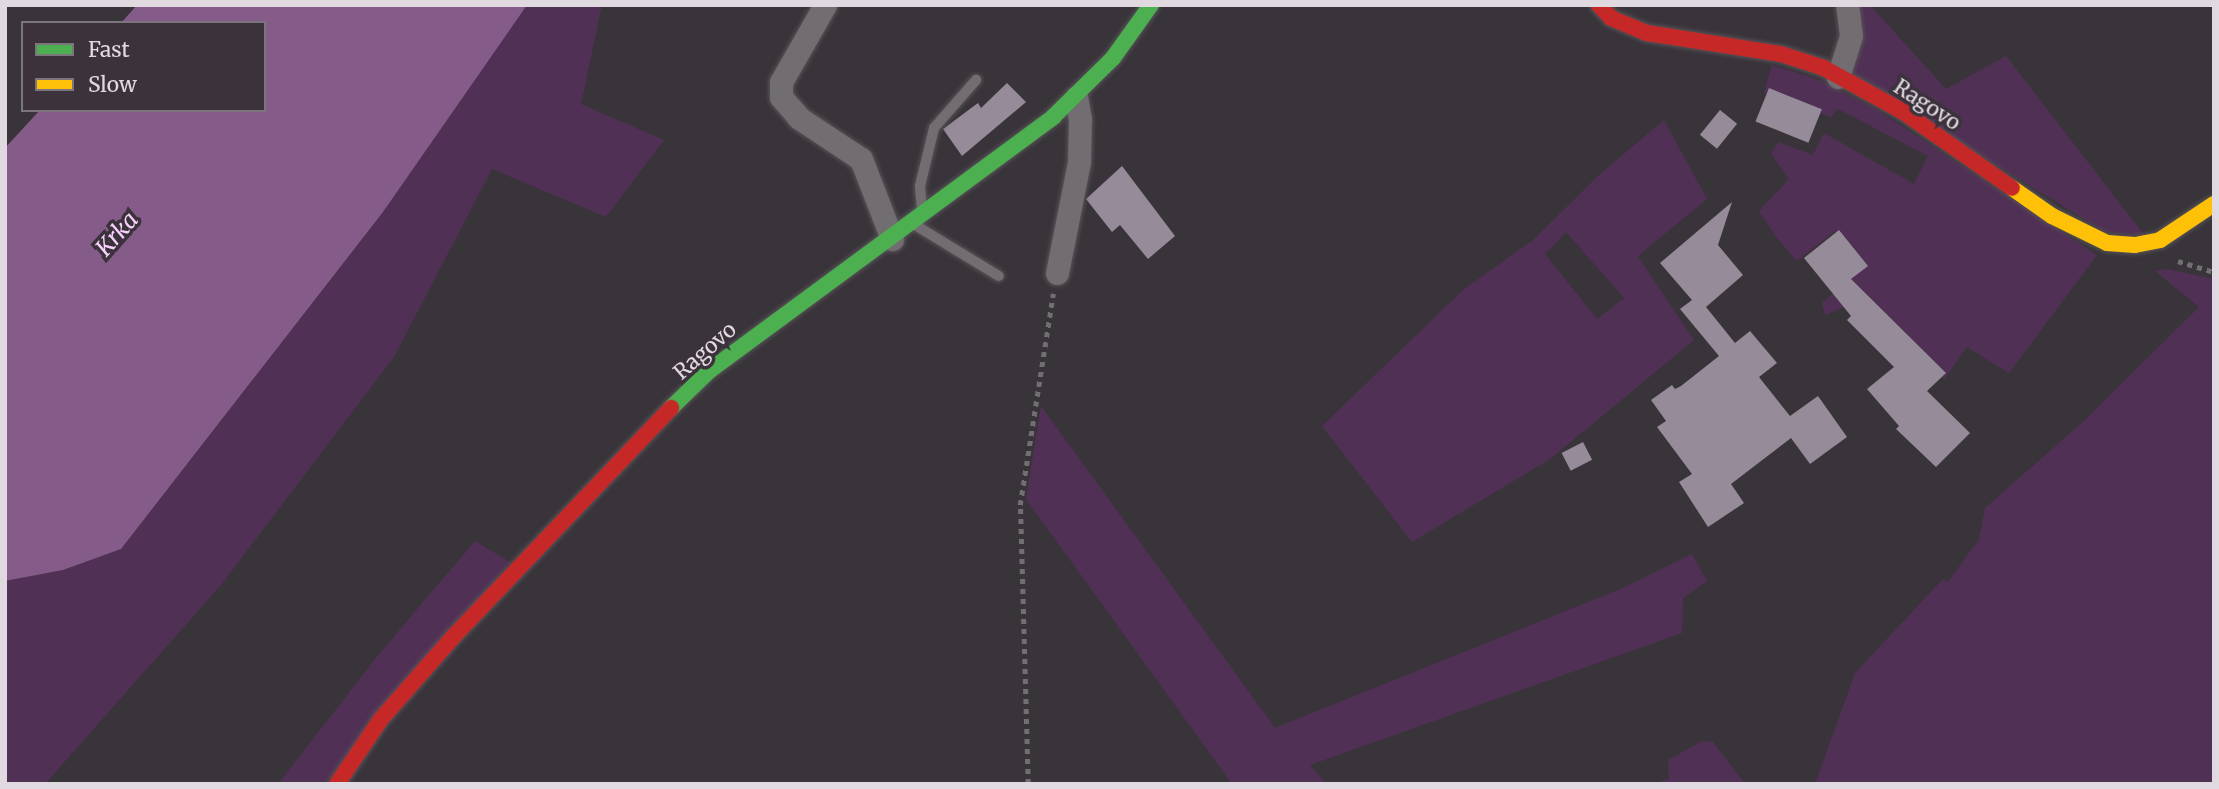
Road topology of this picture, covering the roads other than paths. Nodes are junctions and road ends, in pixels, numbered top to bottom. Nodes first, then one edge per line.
1 (825, 5) edge
2 (1599, 5) edge
3 (1847, 5) edge
4 (1149, 7) edge
5 (1838, 77) junction
6 (976, 80) dead end
7 (1076, 97) junction
8 (2214, 204) edge
9 (917, 220) junction
10 (892, 239) junction
11 (1057, 273) road end
12 (999, 276) dead end
13 (337, 784) edge

1 - 10 street
2 - 5 street, Ragovo
3 - 5 street
4 - 7 street, Ragovo
5 - 8 street, Ragovo
6 - 9 lane
7 - 9 street, Ragovo
7 - 11 street
9 - 10 street, Ragovo
9 - 12 lane
10 - 13 street, Ragovo

